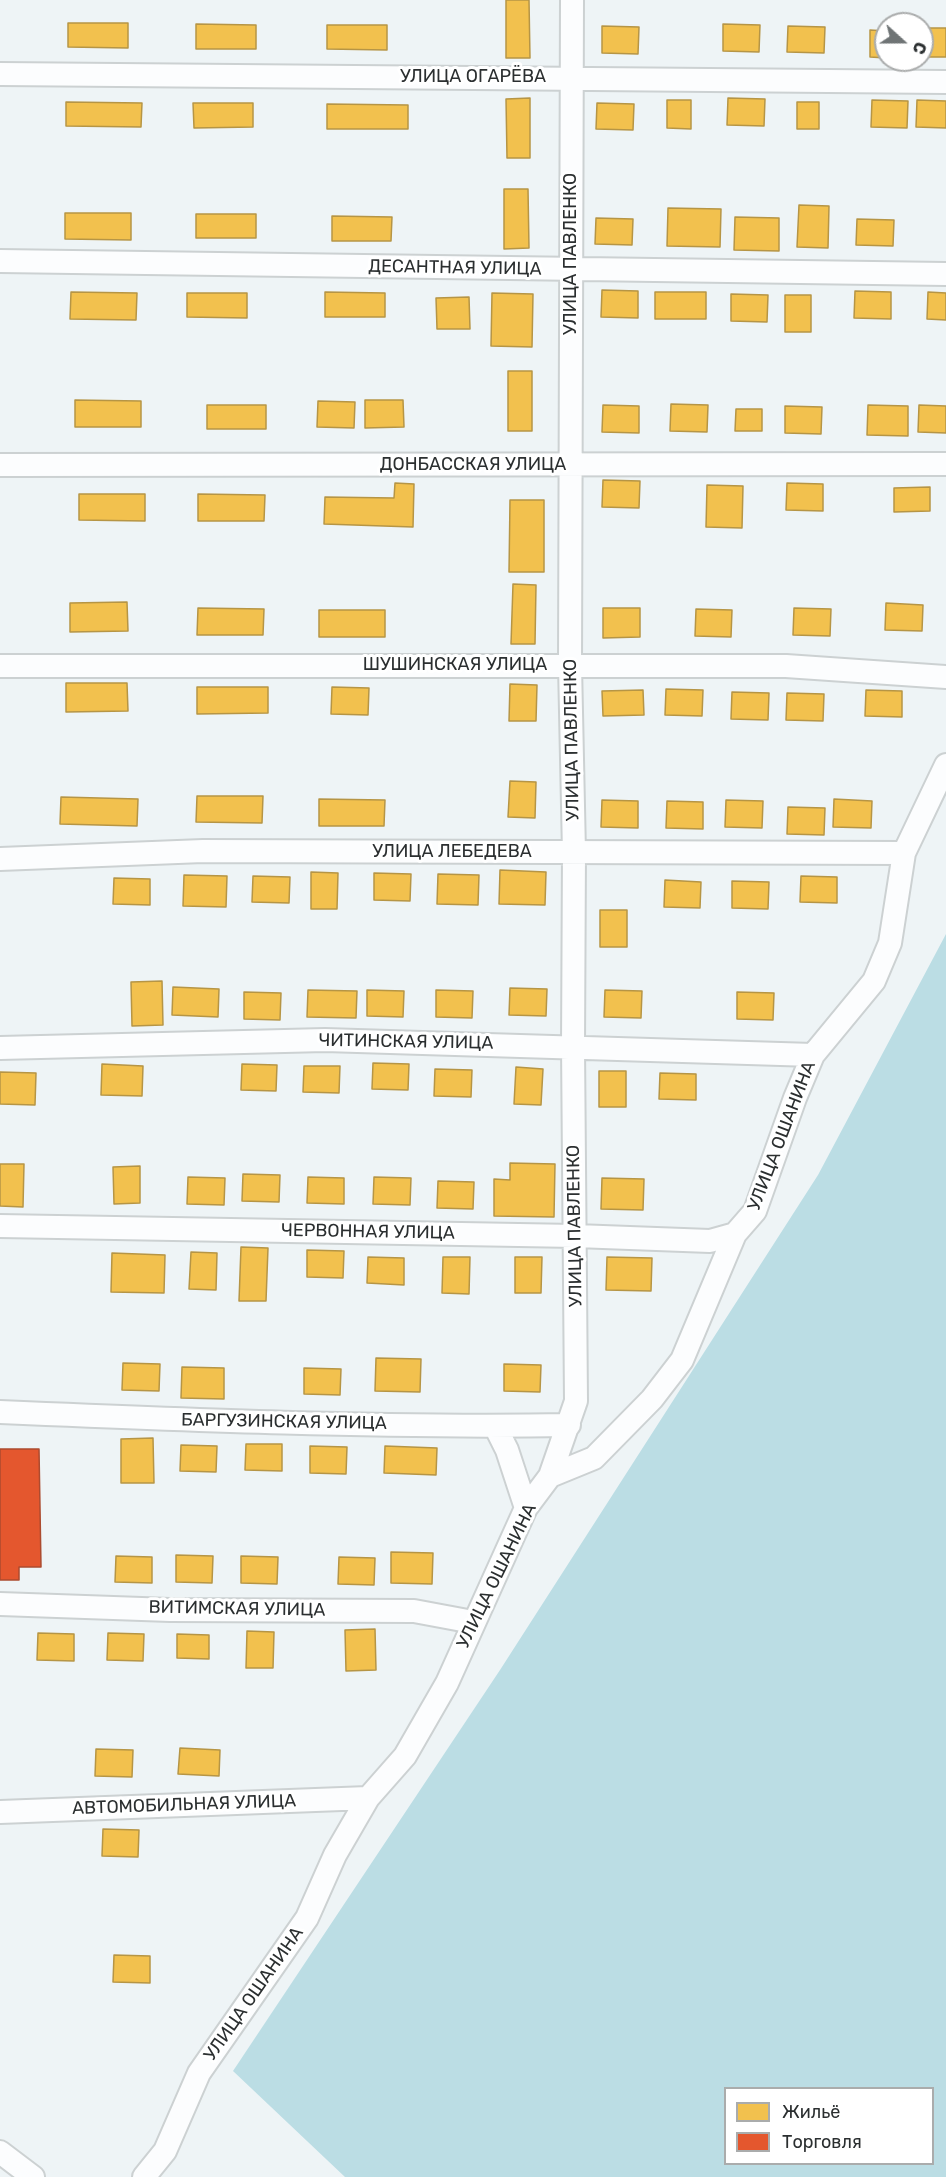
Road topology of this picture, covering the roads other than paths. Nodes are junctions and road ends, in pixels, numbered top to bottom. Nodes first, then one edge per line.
1 (572, 0) edge
2 (0, 74) edge
3 (572, 78) junction
4 (946, 82) edge
5 (0, 261) edge
6 (570, 270) junction
7 (946, 274) edge
8 (571, 464) junction
9 (946, 464) edge
10 (0, 465) edge
11 (570, 665) junction
12 (0, 666) edge
13 (946, 677) edge
14 (946, 765) edge
15 (574, 853) junction
16 (904, 854) junction
17 (0, 859) edge
18 (573, 1046) junction
19 (0, 1048) edge
20 (813, 1055) junction
21 (0, 1226) edge
22 (735, 1234) junction
23 (576, 1236) junction
24 (0, 1412) edge
25 (569, 1425) junction
26 (495, 1426) junction
27 (550, 1476) junction
28 (526, 1508) junction
29 (0, 1604) edge
30 (473, 1622) junction
31 (368, 1798) junction
32 (0, 1812) edge
33 (0, 2152) edge
34 (33, 2177) edge
35 (144, 2177) edge

1 - 3 street, УЛИЦА ПАВЛЕНКО
2 - 3 street, УЛИЦА ОГАРЁВА
3 - 4 street, УЛИЦА ОГАРЁВА
3 - 6 street, УЛИЦА ПАВЛЕНКО
5 - 6 street, ДЕСАНТНАЯ УЛИЦА
6 - 7 street, ДЕСАНТНАЯ УЛИЦА
6 - 8 street, УЛИЦА ПАВЛЕНКО
8 - 9 street, ДОНБАССКАЯ УЛИЦА
8 - 10 street, ДОНБАССКАЯ УЛИЦА
8 - 11 street, УЛИЦА ПАВЛЕНКО
11 - 12 street, ШУШИНСКАЯ УЛИЦА
11 - 13 street, ШУШИНСКАЯ УЛИЦА
11 - 15 street, УЛИЦА ПАВЛЕНКО
14 - 16 street, УЛИЦА ОШАНИНА
15 - 16 street, УЛИЦА ЛЕБЕДЕВА
15 - 17 street, УЛИЦА ЛЕБЕДЕВА
15 - 18 street, УЛИЦА ПАВЛЕНКО
16 - 20 street, УЛИЦА ОШАНИНА
18 - 19 street, ЧИТИНСКАЯ УЛИЦА
18 - 20 street, ЧИТИНСКАЯ УЛИЦА
18 - 23 street, УЛИЦА ПАВЛЕНКО
20 - 22 street, УЛИЦА ОШАНИНА
21 - 23 street, ЧЕРВОННАЯ УЛИЦА
22 - 23 street, ЧЕРВОННАЯ УЛИЦА
22 - 27 street, УЛИЦА ОШАНИНА
23 - 25 street, УЛИЦА ПАВЛЕНКО
24 - 26 street, БАРГУЗИНСКАЯ УЛИЦА
25 - 26 street, БАРГУЗИНСКАЯ УЛИЦА
25 - 27 street, УЛИЦА ПАВЛЕНКО
26 - 28 street
27 - 28 street, УЛИЦА ОШАНИНА
28 - 30 street, УЛИЦА ОШАНИНА
29 - 30 street, ВИТИМСКАЯ УЛИЦА
30 - 31 street, УЛИЦА ОШАНИНА
31 - 32 street, АВТОМОБИЛЬНАЯ УЛИЦА
31 - 35 street, УЛИЦА ОШАНИНА
33 - 34 street

